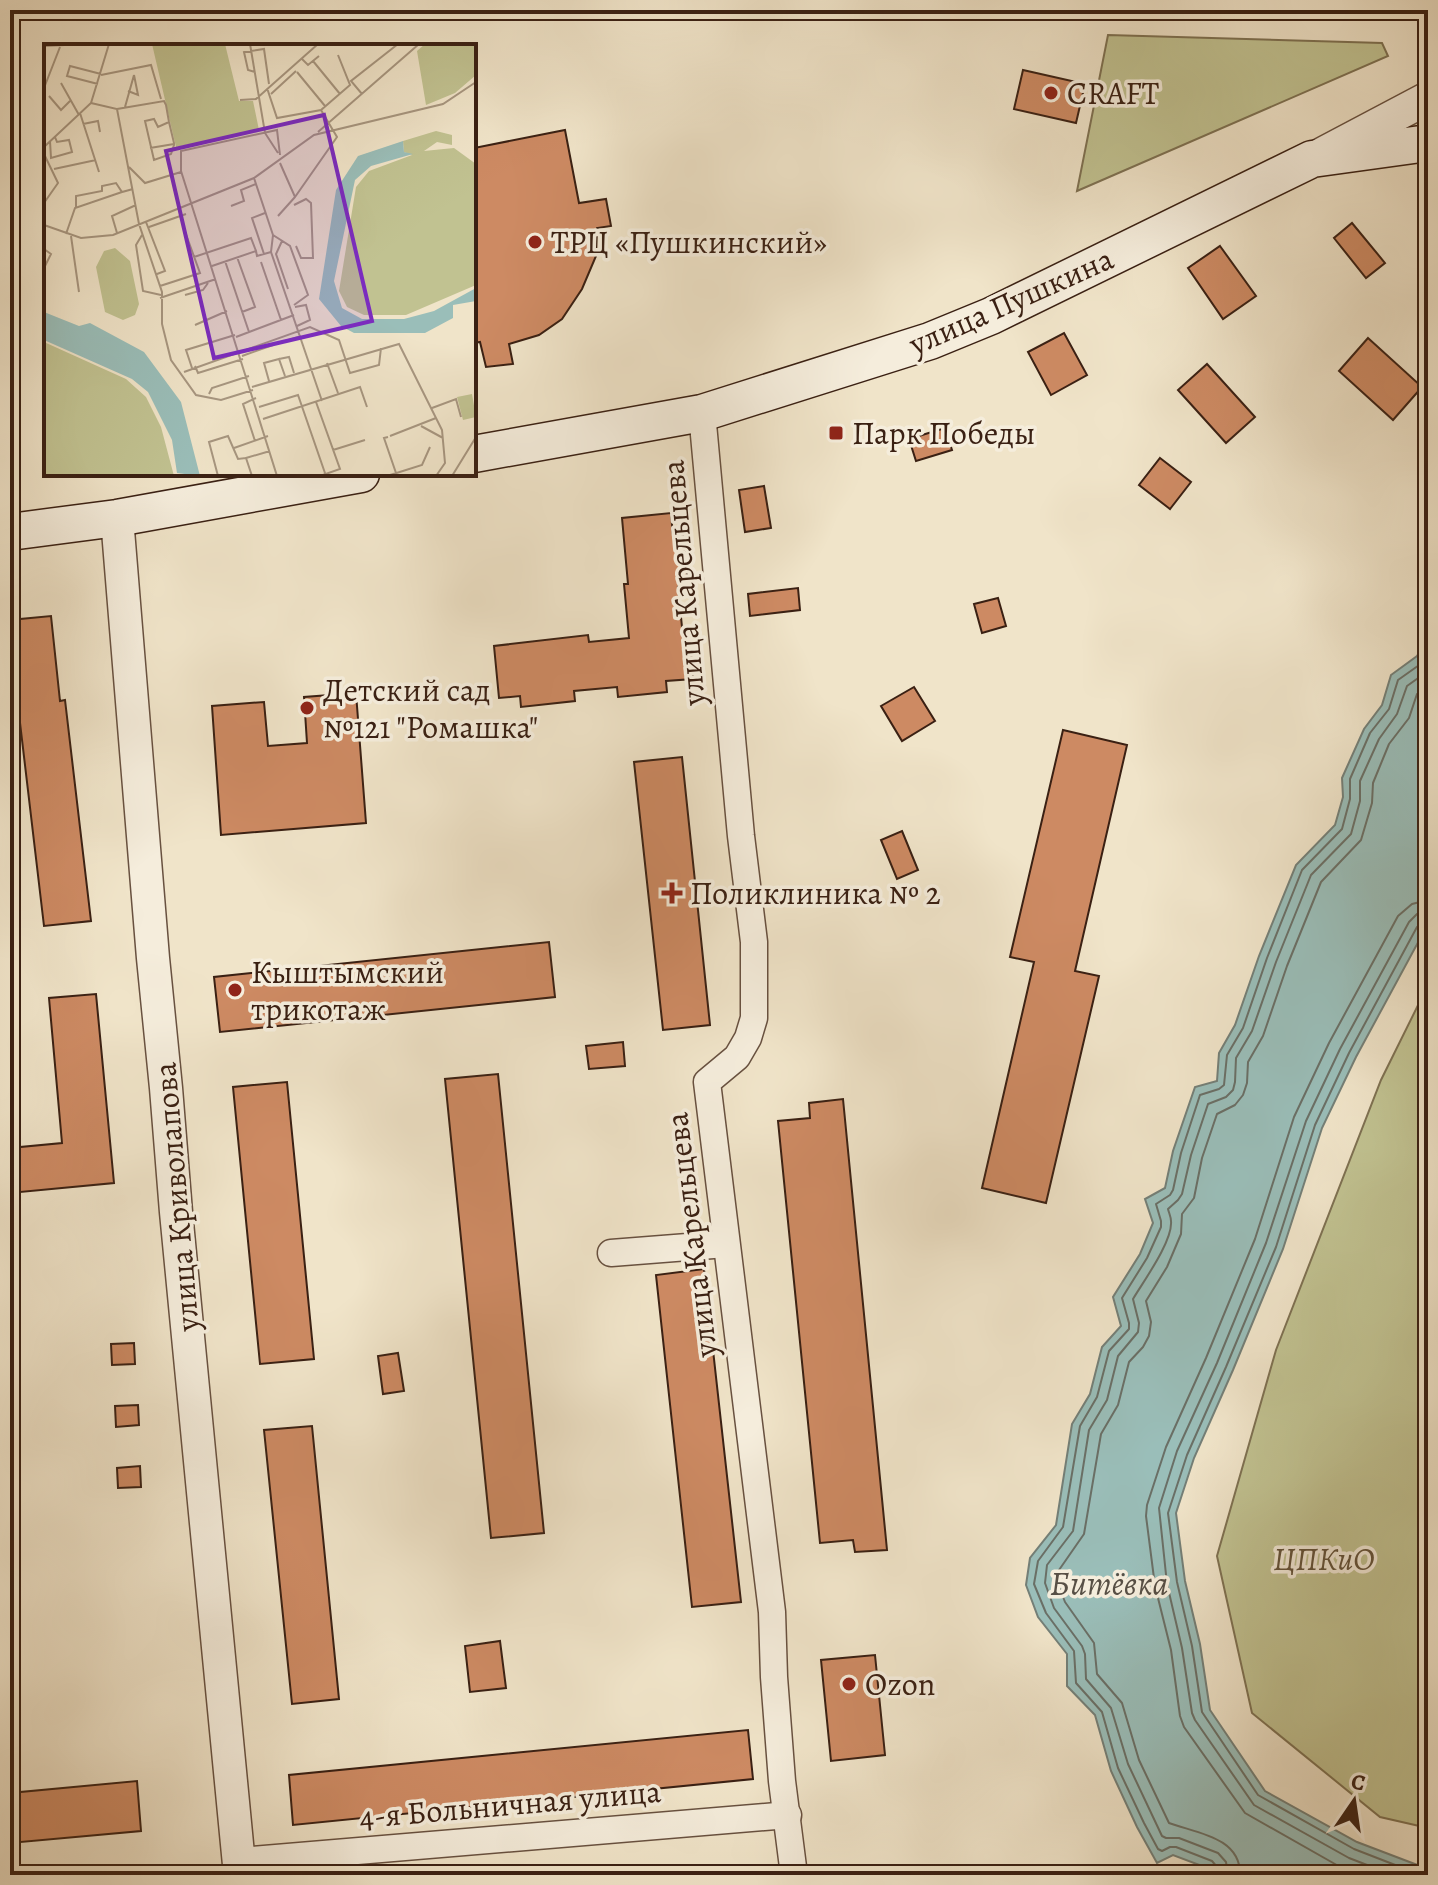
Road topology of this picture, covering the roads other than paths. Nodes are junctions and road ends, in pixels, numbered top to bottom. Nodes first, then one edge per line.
1 (1428, 98) edge
2 (1428, 143) edge
3 (1312, 159) junction
4 (702, 413) junction
5 (476, 454) edge
6 (350, 476) edge
7 (117, 518) junction
8 (10, 532) edge
9 (726, 1244) junction
10 (611, 1253) dead end
11 (788, 1815) junction
12 (239, 1868) edge
13 (794, 1875) edge

1 - 3 street, улица Пушкина
2 - 3 main road
3 - 4 main road, улица Пушкина
4 - 5 main road, улица Пушкина
4 - 9 street, улица Карельцева
6 - 7 main road
7 - 8 main road
7 - 12 street, улица Криволапова
9 - 10 street
9 - 11 street, улица Карельцева
11 - 12 street, 4-я Больничная улица
11 - 13 street, улица Карельцева

